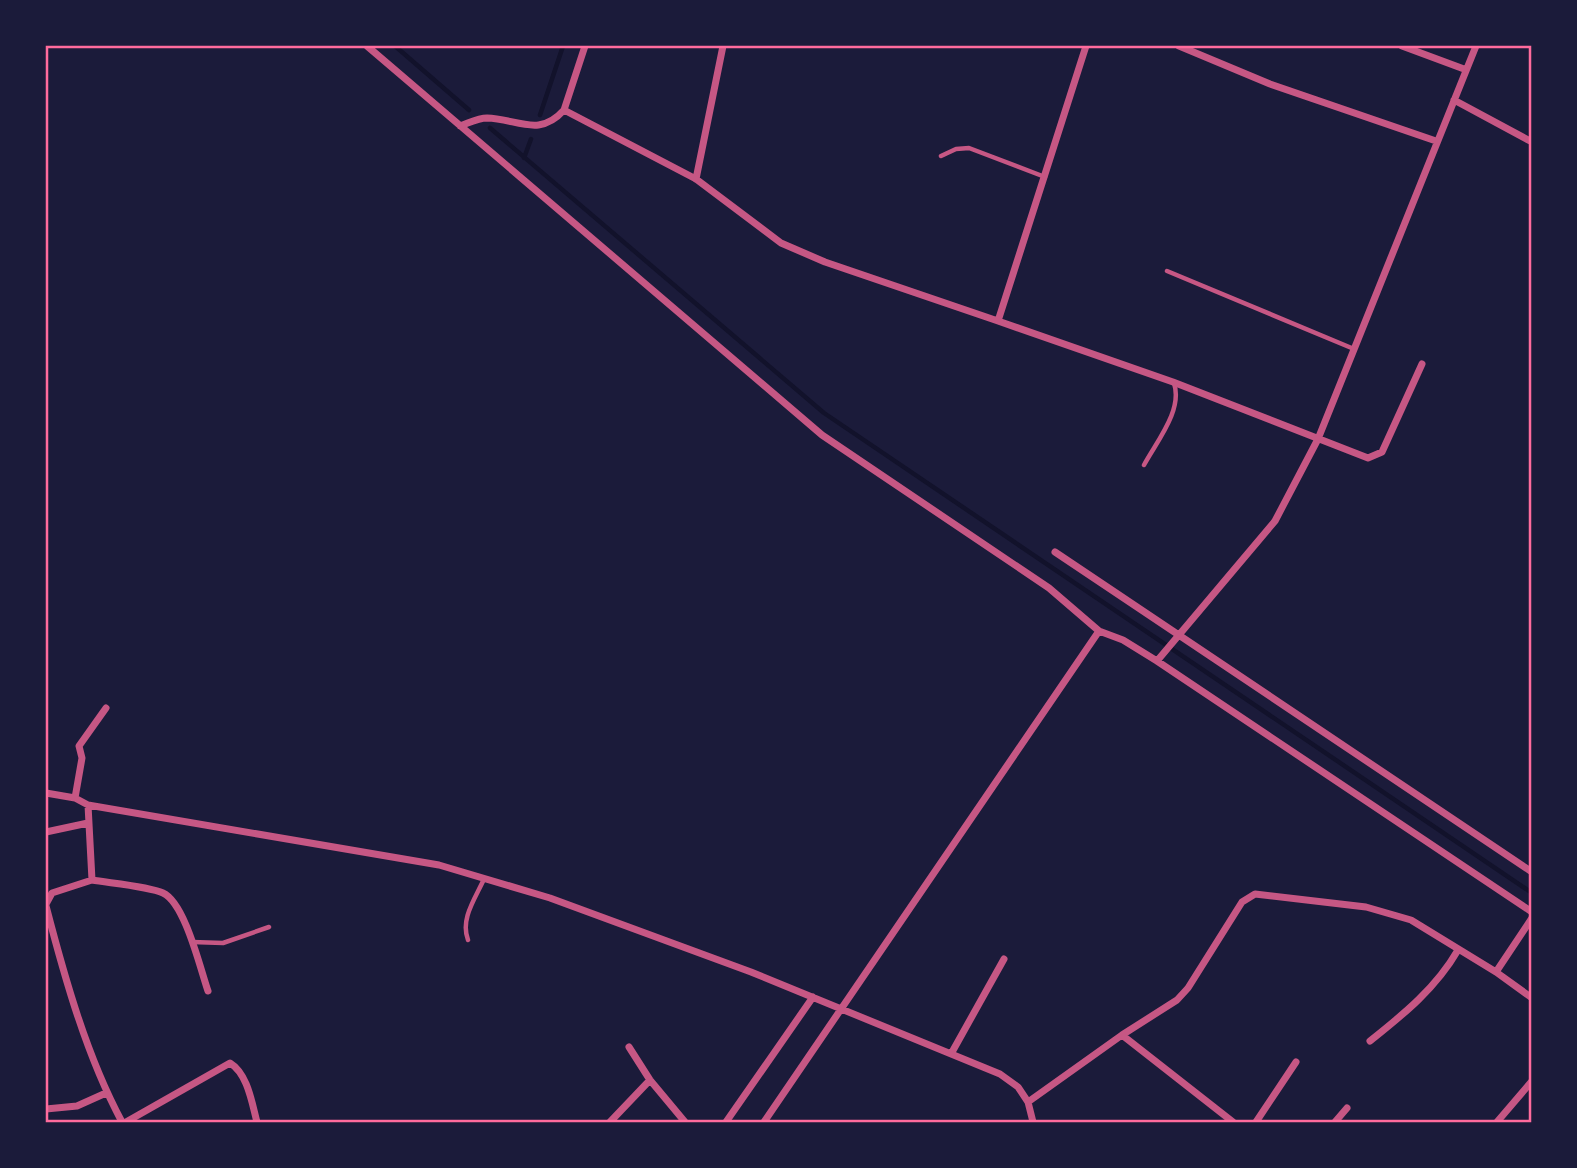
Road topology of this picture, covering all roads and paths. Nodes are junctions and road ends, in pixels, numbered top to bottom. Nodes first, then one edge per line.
1 (368, 46) edge
2 (585, 46) edge
3 (722, 46) edge
4 (1086, 46) edge
5 (1179, 46) edge
6 (1402, 46) edge
7 (1476, 46) edge
8 (1464, 69) junction
9 (1454, 100) junction
10 (564, 110) junction
11 (460, 126) junction
12 (1436, 141) junction
13 (1531, 142) edge
14 (941, 156) dead end
15 (1046, 177) junction
16 (696, 179) junction
17 (1167, 271) dead end
18 (998, 321) junction
19 (1354, 349) junction
20 (1422, 364) dead end
21 (1174, 382) junction
22 (1318, 439) junction
23 (1144, 465) dead end
24 (1055, 552) dead end
25 (1099, 631) junction
26 (1178, 636) junction
27 (1157, 661) junction
28 (106, 708) dead end
29 (46, 793) edge
30 (75, 798) junction
31 (88, 805) junction
32 (88, 822) junction
33 (46, 832) edge
34 (1531, 872) edge
35 (484, 878) junction
36 (92, 880) junction
37 (46, 905) edge
38 (1531, 912) edge
39 (1531, 918) edge
40 (269, 928) dead end
41 (468, 940) dead end
42 (191, 942) junction
43 (1458, 950) junction
44 (1004, 959) dead end
45 (1496, 972) junction
46 (208, 991) dead end
47 (815, 998) junction
48 (1531, 998) edge
49 (837, 1008) junction
50 (1122, 1035) junction
51 (1370, 1041) dead end
52 (629, 1046) dead end
53 (951, 1054) junction
54 (1296, 1062) dead end
55 (650, 1080) junction
56 (1531, 1081) edge
57 (106, 1093) junction
58 (1028, 1102) junction
59 (1347, 1108) dead end
60 (46, 1109) edge
61 (124, 1122) edge
62 (257, 1122) edge
63 (610, 1122) edge
64 (685, 1122) edge
65 (726, 1122) edge
66 (764, 1122) edge
67 (1033, 1122) edge
68 (1233, 1122) edge
69 (1256, 1122) edge
70 (1335, 1122) edge
71 (1497, 1122) edge

1 - 11 street
2 - 10 street
3 - 16 street
4 - 15 street
5 - 12 street
6 - 8 street
7 - 8 street
8 - 9 street
9 - 12 street
9 - 13 street
10 - 11 street
10 - 16 street
11 - 25 street
12 - 19 street
14 - 15 lane
15 - 18 street
16 - 18 street
17 - 19 lane
18 - 21 street
19 - 22 street
20 - 22 street
21 - 22 street
21 - 23 lane
22 - 26 street
24 - 26 street
25 - 27 street
25 - 49 street
26 - 27 street
26 - 34 street
27 - 38 street
28 - 30 street
29 - 30 street
30 - 31 street
31 - 32 street
31 - 35 street
32 - 33 street
32 - 36 street
35 - 41 lane
35 - 47 street
36 - 37 street
36 - 42 street
37 - 57 street
39 - 45 street
40 - 42 lane
42 - 46 street
43 - 45 street
43 - 50 street
43 - 51 street
44 - 53 street
45 - 48 street
47 - 49 street
47 - 65 street
49 - 53 street
49 - 66 street
50 - 58 street
50 - 68 street
52 - 55 street
53 - 58 street
54 - 69 street
55 - 63 street
55 - 64 street
56 - 71 street
57 - 60 street
57 - 61 street
58 - 67 street
59 - 70 street
61 - 62 street

